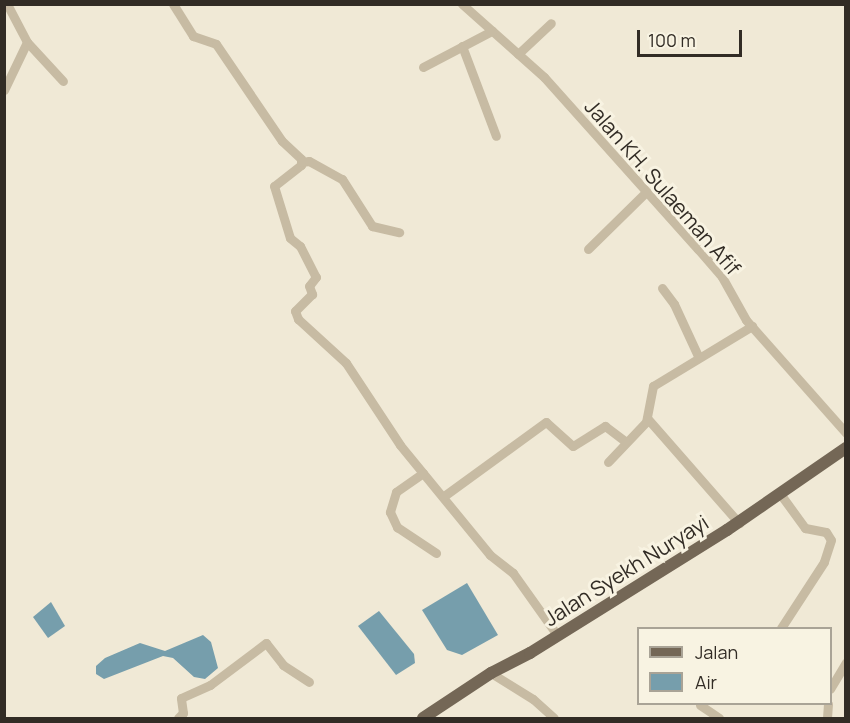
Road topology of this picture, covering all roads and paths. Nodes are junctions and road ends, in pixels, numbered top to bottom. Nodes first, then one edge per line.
1 (7, 4) edge
2 (173, 4) edge
3 (477, 4) edge
4 (464, 7) edge
5 (552, 23) dead end
6 (492, 31) junction
7 (27, 42) junction
8 (462, 46) junction
9 (518, 54) junction
10 (423, 66) dead end
11 (63, 81) dead end
12 (4, 90) edge
13 (496, 136) dead end
14 (302, 162) junction
15 (646, 192) junction
16 (399, 232) dead end
17 (588, 249) dead end
18 (662, 288) dead end
19 (752, 326) junction
20 (698, 356) junction
21 (646, 418) junction
22 (846, 433) edge
23 (624, 441) junction
24 (846, 448) edge
25 (608, 462) dead end
26 (423, 473) junction
27 (781, 495) junction
28 (444, 496) junction
29 (739, 523) junction
30 (436, 553) dead end
31 (782, 627) edge
32 (557, 635) junction
33 (845, 666) edge
34 (491, 673) junction
35 (309, 682) dead end
36 (832, 687) edge
37 (700, 705) dead end
38 (431, 716) edge
39 (178, 718) edge
40 (554, 718) edge
41 (719, 718) edge

1 - 7 street
2 - 14 street
3 - 4 street
4 - 6 street, Jalan KH. Sulaeman Afif
5 - 9 street
6 - 8 street
6 - 9 street, Jalan KH. Sulaeman Afif
7 - 11 street
7 - 12 street
8 - 10 street
8 - 13 street
9 - 15 street, Jalan KH. Sulaeman Afif
14 - 16 street
14 - 26 street
15 - 17 street
15 - 19 street, Jalan KH. Sulaeman Afif
18 - 20 street
19 - 20 street
19 - 22 street, Jalan KH. Sulaeman Afif
20 - 21 street
21 - 23 street
21 - 29 street
23 - 25 street
23 - 28 street
24 - 27 main road, Jalan Syekh Nuryayi
26 - 28 street
26 - 30 street
27 - 29 main road, Jalan Syekh Nuryayi
27 - 31 street
28 - 32 street
29 - 32 main road, Jalan Syekh Nuryayi
32 - 34 main road, Jalan Syekh Nuryayi
33 - 36 street
34 - 38 main road, Jalan Syekh Nuryayi
34 - 40 street
35 - 39 street
37 - 41 street

